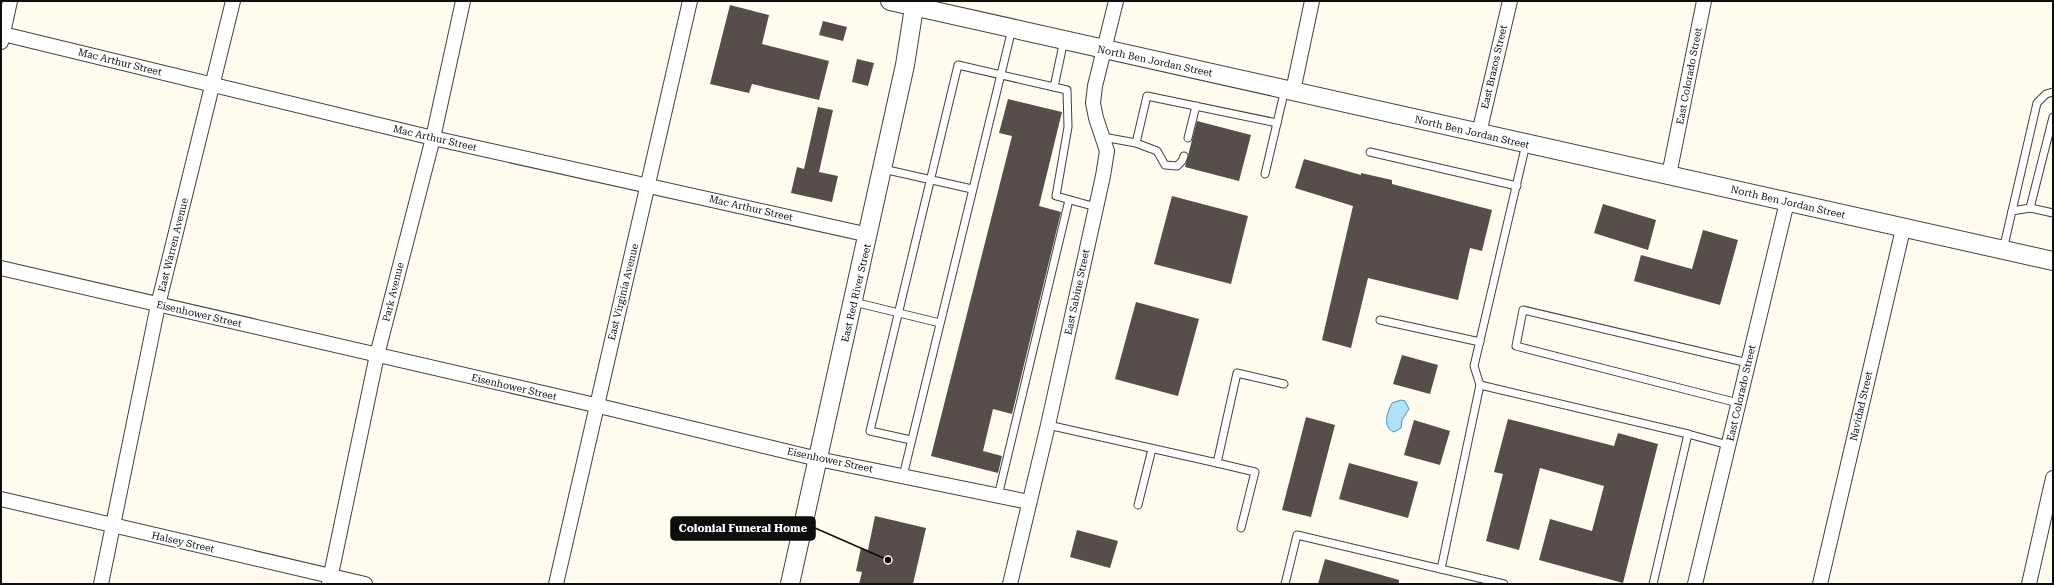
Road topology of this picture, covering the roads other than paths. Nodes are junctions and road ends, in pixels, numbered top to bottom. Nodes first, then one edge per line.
1 (10, 1) edge
2 (233, 1) edge
3 (463, 1) edge
4 (690, 1) edge
5 (890, 1) edge
6 (1116, 1) edge
7 (1312, 1) edge
8 (1510, 1) edge
9 (1704, 1) edge
10 (915, 4) edge
11 (1012, 28) junction
12 (2, 38) edge
13 (1064, 40) junction
14 (1105, 50) junction
15 (1000, 75) junction
16 (212, 84) junction
17 (1054, 87) junction
18 (1289, 90) junction
19 (2053, 92) edge
20 (1196, 106) junction
21 (2053, 117) edge
22 (1277, 123) junction
23 (1479, 134) junction
24 (1103, 137) junction
25 (432, 138) junction
26 (1188, 138) dead end
27 (1136, 143) junction
28 (1527, 144) junction
29 (1370, 152) dead end
30 (1184, 156) dead end
31 (883, 169) junction
32 (1265, 174) dead end
33 (1669, 175) junction
34 (930, 179) junction
35 (649, 185) junction
36 (1517, 186) junction
37 (972, 189) junction
38 (1068, 200) junction
39 (1787, 202) junction
40 (1096, 207) junction
41 (2030, 208) junction
42 (2012, 211) junction
43 (2053, 213) edge
44 (1902, 228) junction
45 (869, 235) junction
46 (2003, 250) junction
47 (2053, 261) edge
48 (1, 268) edge
49 (854, 302) junction
50 (158, 305) junction
51 (898, 313) junction
52 (1380, 320) dead end
53 (940, 323) junction
54 (1480, 342) junction
55 (376, 355) junction
56 (1748, 363) junction
57 (1284, 384) dead end
58 (1480, 385) junction
59 (1738, 403) junction
60 (596, 405) junction
61 (1048, 425) junction
62 (1688, 434) junction
63 (911, 440) junction
64 (1728, 446) junction
65 (1152, 449) junction
66 (818, 459) junction
67 (1217, 463) junction
68 (903, 476) junction
69 (2053, 478) edge
70 (998, 496) junction
71 (1, 499) edge
72 (1029, 502) junction
73 (1138, 505) dead end
74 (114, 526) junction
75 (1241, 528) dead end
76 (1441, 569) junction
77 (330, 580) edge
78 (101, 584) edge
79 (365, 584) edge
80 (556, 584) edge
81 (790, 584) edge
82 (1010, 584) edge
83 (1285, 584) edge
84 (1504, 584) edge
85 (1653, 584) edge
86 (1695, 584) edge
87 (1820, 584) edge
88 (2029, 584) edge

1 - 12 street
2 - 16 street, East Warren Avenue
3 - 25 street, Park Avenue
4 - 35 street, East Virginia Avenue
5 - 10 street, North Ben Jordan Street
6 - 14 street, East Sabine Street
7 - 18 street
8 - 23 street, East Brazos Street
9 - 33 street, East Colorado Street
10 - 11 street, North Ben Jordan Street
10 - 31 street, East Red River Street
11 - 13 street, North Ben Jordan Street
11 - 15 lane
12 - 16 street, Mac Arthur Street
13 - 14 street, North Ben Jordan Street
13 - 17 lane
14 - 18 street, North Ben Jordan Street
14 - 24 street, East Sabine Street
15 - 17 lane
15 - 34 lane
15 - 37 lane
16 - 25 street, Mac Arthur Street
16 - 50 street, East Warren Avenue
17 - 38 lane
18 - 22 lane
18 - 23 street, North Ben Jordan Street
19 - 42 lane
20 - 22 lane
20 - 26 lane
20 - 27 lane
21 - 41 lane
22 - 32 lane
23 - 28 street, North Ben Jordan Street
24 - 27 lane
24 - 40 street, East Sabine Street
25 - 35 street, Mac Arthur Street
25 - 55 street, Park Avenue
27 - 30 lane
28 - 33 street, North Ben Jordan Street
28 - 36 lane
29 - 36 lane
31 - 34 lane
31 - 45 street, East Red River Street
33 - 39 street, North Ben Jordan Street
34 - 37 lane
34 - 51 lane
35 - 45 street, Mac Arthur Street
35 - 60 street, East Virginia Avenue
36 - 54 lane
37 - 53 lane
38 - 40 lane
38 - 70 lane
39 - 44 street, North Ben Jordan Street
39 - 56 street, East Colorado Street
40 - 61 street, East Sabine Street
41 - 42 lane
41 - 43 lane
42 - 46 lane
44 - 46 street, North Ben Jordan Street
44 - 87 street, Navidad Street
45 - 49 street, East Red River Street
46 - 47 street, North Ben Jordan Street
48 - 50 street, Eisenhower Street
49 - 51 lane
49 - 66 street, East Red River Street
50 - 55 street, Eisenhower Street
50 - 74 street, East Warren Avenue
51 - 53 lane
51 - 63 lane
52 - 54 lane
53 - 63 lane
54 - 58 lane
55 - 60 street, Eisenhower Street
55 - 77 street, Park Avenue
56 - 59 street, East Colorado Street
56 - 59 lane
57 - 67 lane
58 - 62 lane
58 - 76 lane
59 - 64 street, East Colorado Street
60 - 66 street, Eisenhower Street
60 - 80 street, East Virginia Avenue
61 - 65 lane
61 - 72 street, East Sabine Street
62 - 64 lane
62 - 85 lane
63 - 68 lane
64 - 86 street, East Colorado Street
65 - 67 lane
65 - 73 lane
66 - 68 street, Eisenhower Street
66 - 81 street, East Red River Street
67 - 75 lane
68 - 70 street, Eisenhower Street
69 - 88 street
70 - 72 street, Eisenhower Street
71 - 74 street, Halsey Street
72 - 82 street, East Sabine Street
74 - 77 street, Halsey Street
74 - 78 street, East Warren Avenue
76 - 83 lane
76 - 84 lane
77 - 79 street, Halsey Street

